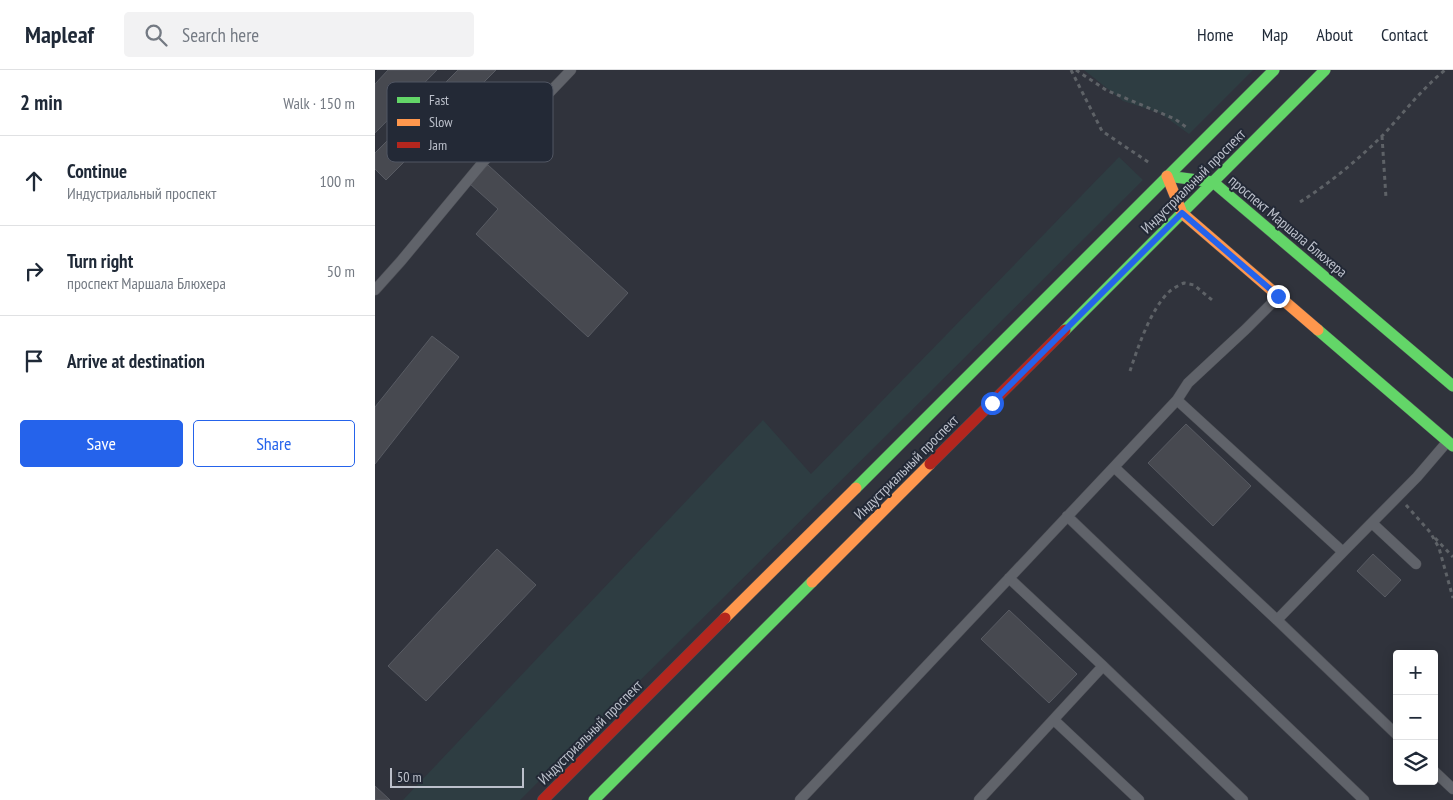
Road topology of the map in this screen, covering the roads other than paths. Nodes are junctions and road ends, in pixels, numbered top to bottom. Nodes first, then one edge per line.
1 (571, 70) edge
2 (1274, 70) edge
3 (1325, 70) edge
4 (553, 89) edge
5 (483, 162) edge
6 (1167, 176) junction
7 (1213, 182) junction
8 (1182, 213) junction
9 (375, 290) edge
10 (1278, 296) junction
11 (1453, 386) edge
12 (1177, 400) junction
13 (1450, 444) edge
14 (1113, 467) junction
15 (1067, 516) junction
16 (1372, 523) junction
17 (1343, 552) junction
18 (1416, 564) dead end
19 (1009, 578) junction
20 (1277, 620) junction
21 (1103, 666) junction
22 (1054, 720) junction
23 (1393, 731) edge
24 (1438, 775) edge
25 (1453, 789) edge
26 (982, 799) edge
27 (543, 800) edge
28 (594, 800) edge
29 (800, 800) edge
30 (1139, 800) edge
31 (1243, 800) edge
32 (1364, 800) edge

1 - 4 lane
2 - 6 main road, Индустриальный проспект
3 - 7 main road, Индустриальный проспект
5 - 9 lane
6 - 7 main road, проспект Маршала Блюхера
6 - 8 main road
6 - 27 main road, Индустриальный проспект
7 - 8 main road, Индустриальный проспект
7 - 11 main road, проспект Маршала Блюхера
8 - 10 main road
8 - 28 main road, Индустриальный проспект
10 - 12 lane
10 - 13 main road
12 - 14 lane
12 - 17 lane
13 - 16 lane
14 - 15 lane
14 - 20 lane
15 - 19 lane
15 - 32 lane
16 - 17 lane
16 - 18 lane
17 - 20 lane
19 - 21 lane
19 - 29 lane
20 - 23 lane
21 - 22 lane
21 - 31 lane
22 - 26 lane
22 - 30 lane
24 - 25 lane

